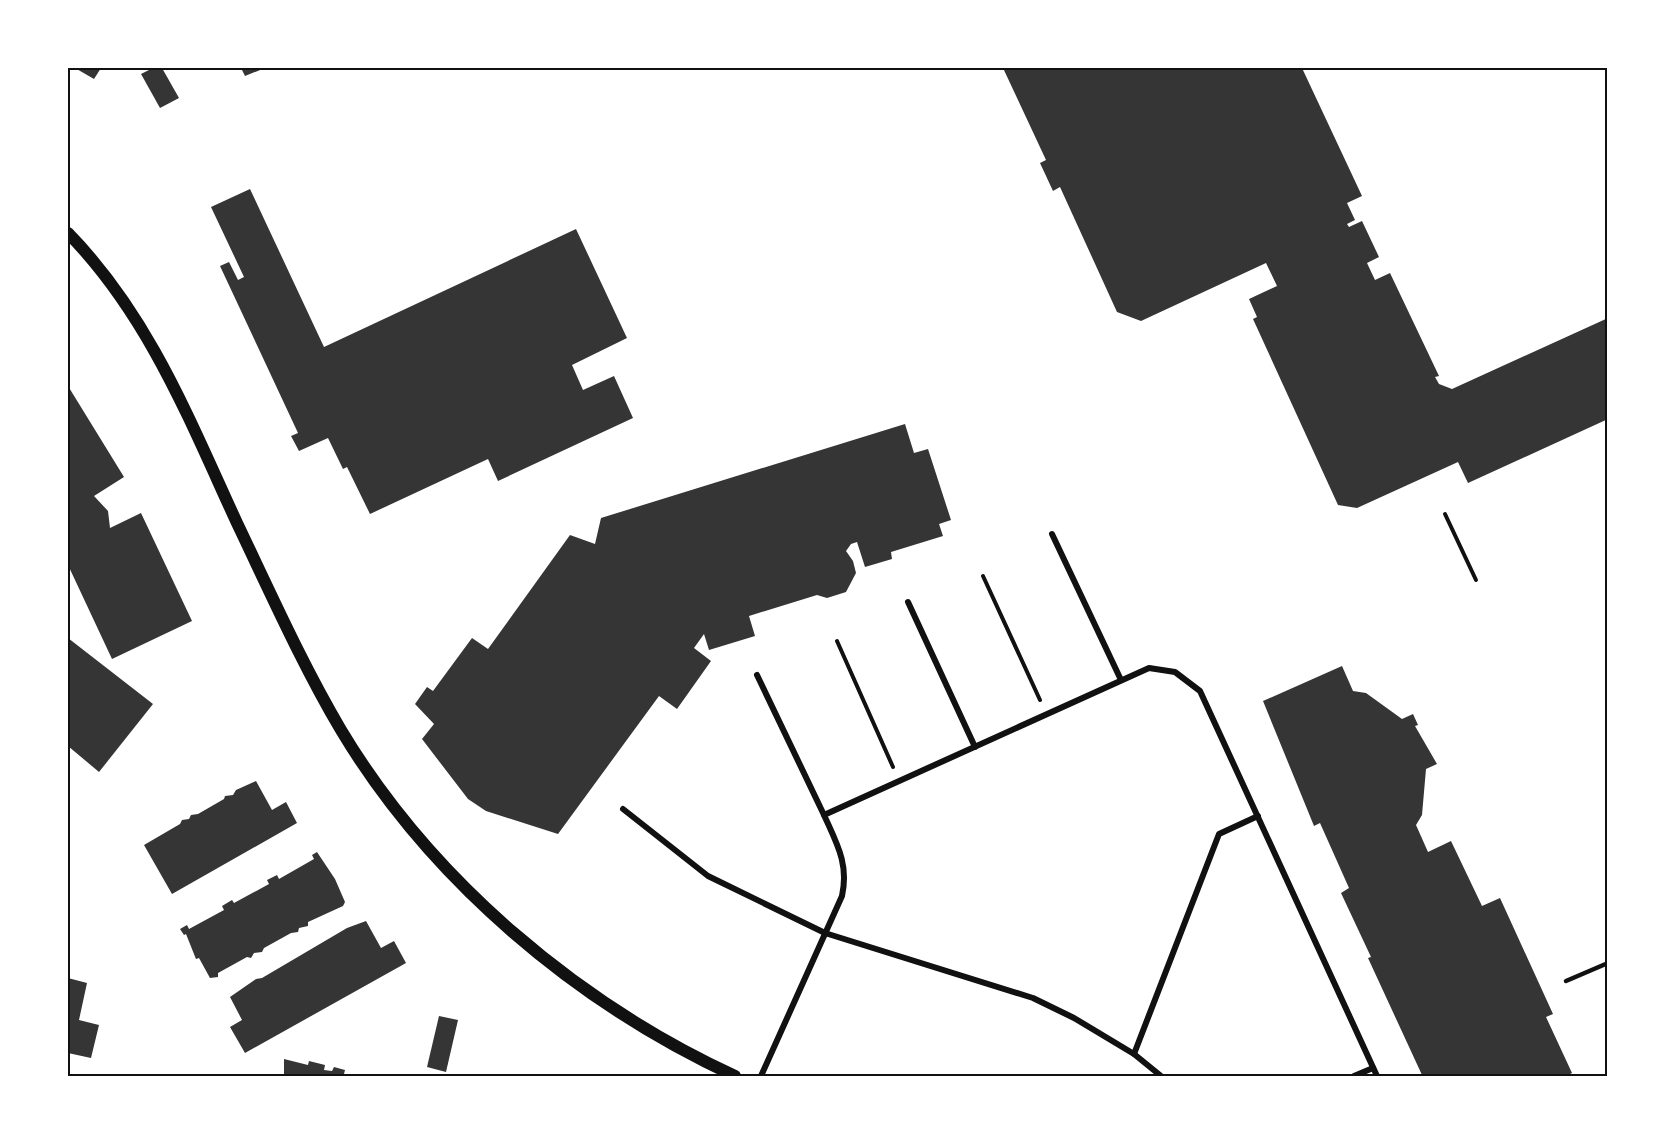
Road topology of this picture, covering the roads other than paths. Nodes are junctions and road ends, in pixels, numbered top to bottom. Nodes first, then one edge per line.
1 (68, 233) edge
2 (1052, 534) dead end
3 (908, 602) dead end
4 (757, 675) dead end
5 (1121, 680) junction
6 (975, 747) junction
7 (623, 809) dead end
8 (824, 815) junction
9 (1258, 816) junction
10 (825, 933) junction
11 (1608, 963) edge
12 (1566, 981) dead end
13 (1134, 1054) junction
14 (1373, 1068) junction
15 (735, 1077) edge
16 (761, 1077) edge
17 (1161, 1077) edge
18 (1354, 1077) edge
19 (1377, 1077) edge

1 - 15 main road
2 - 5 street
3 - 6 street
4 - 8 street
5 - 6 street
5 - 9 street
6 - 8 street
7 - 10 street
8 - 10 street
9 - 13 street
9 - 14 street
10 - 13 street
10 - 16 street
11 - 12 lane
13 - 17 street
14 - 18 street
14 - 19 street

